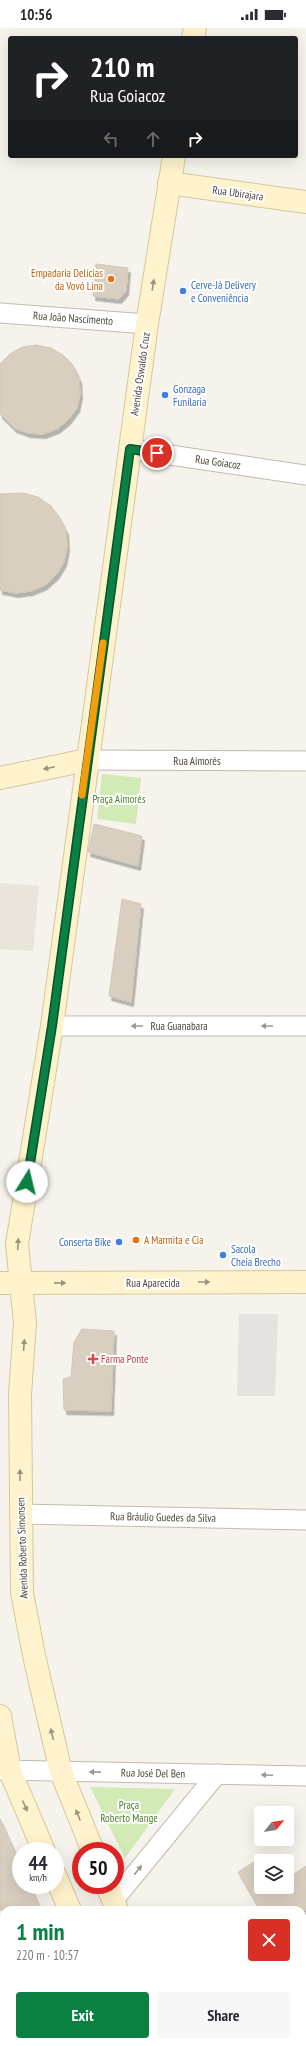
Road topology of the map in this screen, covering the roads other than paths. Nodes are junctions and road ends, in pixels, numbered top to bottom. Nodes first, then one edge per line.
1 (174, 158) edge
2 (169, 183) junction
3 (306, 202) edge
4 (0, 313) edge
5 (146, 324) junction
6 (130, 449) junction
7 (306, 475) edge
8 (87, 760) junction
9 (306, 761) edge
10 (0, 778) edge
11 (52, 1026) junction
12 (306, 1026) edge
13 (306, 1282) edge
14 (0, 1283) edge
15 (21, 1283) junction
16 (20, 1514) junction
17 (306, 1520) edge
18 (0, 1716) edge
19 (5, 1770) edge
20 (61, 1772) junction
21 (217, 1774) junction
22 (306, 1776) edge
23 (40, 1842) edge
24 (89, 1842) edge
25 (63, 1894) edge
26 (112, 1898) edge
27 (68, 1906) edge

1 - 2 main road, Avenida Oswaldo Cruz
2 - 3 main road, Rua Ubirajara
5 -> 2 main road, Avenida Oswaldo Cruz
4 - 5 street, Rua João Nascimento
5 - 6 main road, Avenida Oswaldo Cruz
6 - 7 street, Rua Goiacoz
6 - 8 main road, Avenida Oswaldo Cruz
8 - 9 street, Rua Aimorés
8 -> 10 main road
8 - 11 main road, Avenida Oswaldo Cruz
12 -> 11 street, Rua Guanabara
15 -> 11 main road, Avenida Oswaldo Cruz
15 -> 13 main road, Rua Aparecida
14 - 15 main road, Rua Aparecida
16 -> 15 main road, Avenida Roberto Simonsen
16 - 17 street, Rua Bráulio Guedes da Silva
20 -> 16 main road, Avenida Roberto Simonsen
18 - 19 main road
19 - 20 street, Rua José Del Ben
19 -> 23 main road
21 -> 20 street, Rua José Del Ben
24 -> 20 main road, Avenida Roberto Simonsen
22 -> 21 street, Rua José Del Ben
26 -> 21 street
25 - 27 main road

